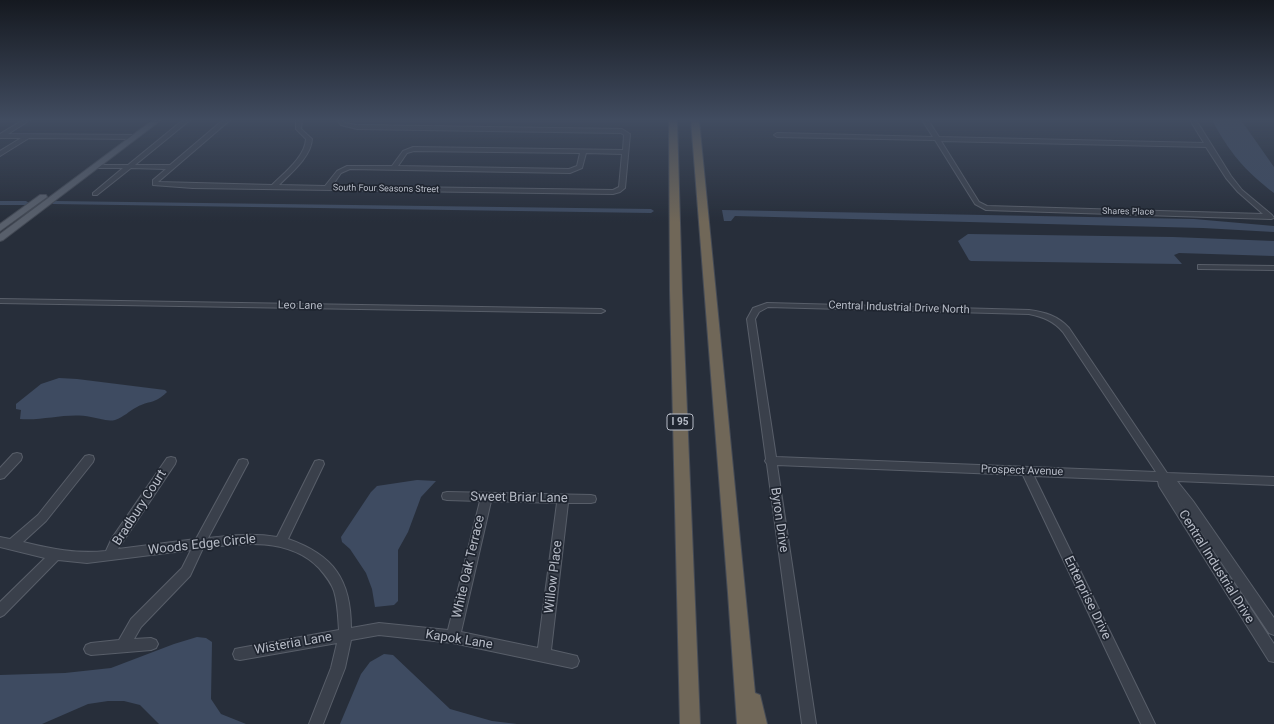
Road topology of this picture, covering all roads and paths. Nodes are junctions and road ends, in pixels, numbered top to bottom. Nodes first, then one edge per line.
1 (102, 154) edge
2 (114, 154) edge
3 (145, 154) edge
4 (187, 154) edge
5 (304, 154) edge
6 (404, 154) edge
7 (583, 154) edge
8 (626, 154) edge
9 (674, 154) edge
10 (698, 154) edge
11 (946, 154) edge
12 (1213, 154) edge
13 (99, 165) junction
14 (130, 166) junction
15 (172, 167) junction
16 (394, 168) junction
17 (274, 187) junction
18 (327, 188) junction
19 (95, 194) dead end
20 (1272, 217) edge
21 (0, 228) edge
22 (0, 238) edge
23 (1201, 267) dead end
24 (1274, 268) edge
25 (0, 301) edge
26 (601, 311) dead end
27 (751, 316) joint
28 (1050, 318) joint
29 (17, 457) dead end
30 (89, 459) dead end
31 (171, 461) dead end
32 (243, 462) dead end
33 (770, 462) junction
34 (319, 464) dead end
35 (1026, 471) junction
36 (0, 475) edge
37 (1164, 476) junction
38 (1274, 481) edge
39 (447, 496) dead end
40 (486, 497) junction
41 (563, 498) junction
42 (591, 499) dead end
43 (281, 541) junction
44 (6, 543) edge
45 (201, 543) junction
46 (55, 555) junction
47 (110, 555) junction
48 (737, 593) junction
49 (0, 611) edge
50 (1274, 629) edge
51 (345, 635) junction
52 (453, 637) junction
53 (151, 644) dead end
54 (123, 646) junction
55 (91, 650) dead end
56 (240, 654) dead end
57 (544, 656) junction
58 (1274, 656) edge
59 (572, 661) dead end
60 (316, 724) edge
61 (690, 724) edge
62 (747, 724) edge
63 (757, 724) edge
64 (809, 724) edge
65 (1148, 724) edge

1 - 21 main road
2 - 13 main road
3 - 14 street
4 - 15 street
5 - 17 street
6 - 16 street
7 - 16 street
8 - 18 street, South Four Seasons Street
9 - 61 highway, I 95
10 - 48 highway
11 - 20 street, Shares Place
12 - 20 street
13 - 14 street
13 - 22 main road
14 - 15 street
14 - 19 street
15 - 17 street, South Four Seasons Street
16 - 18 street
17 - 18 street, South Four Seasons Street
23 - 24 street
25 - 26 street, Leo Lane
27 - 28 street, Central Industrial Drive North
27 - 33 street, Byron Drive
28 - 37 street, Central Industrial Drive
29 - 36 street
30 - 44 street
31 - 47 street, Bradbury Court
32 - 45 street
33 - 35 street, Prospect Avenue
33 - 64 street, Byron Drive
34 - 43 street
35 - 37 street, Prospect Avenue
35 - 65 street, Enterprise Drive
37 - 38 street, Prospect Avenue
37 - 50 street, Central Industrial Drive
37 - 58 street, Central Industrial Drive
39 - 40 street, Sweet Briar Lane
40 - 41 street, Sweet Briar Lane
40 - 52 street, White Oak Terrace
41 - 42 street, Sweet Briar Lane
41 - 57 street, Willow Place
43 - 45 street, Woods Edge Circle
43 - 51 street, Woods Edge Circle
44 - 46 street, Woods Edge Circle
45 - 47 street, Woods Edge Circle
45 - 54 street
46 - 47 street, Woods Edge Circle
46 - 49 street
48 - 62 highway
48 - 63 highway
51 - 52 street, Kapok Lane
51 - 56 street, Wisteria Lane
51 - 60 street, Woods Edge Circle
52 - 57 street, Kapok Lane
53 - 54 street
54 - 55 street
57 - 59 street, Kapok Lane

